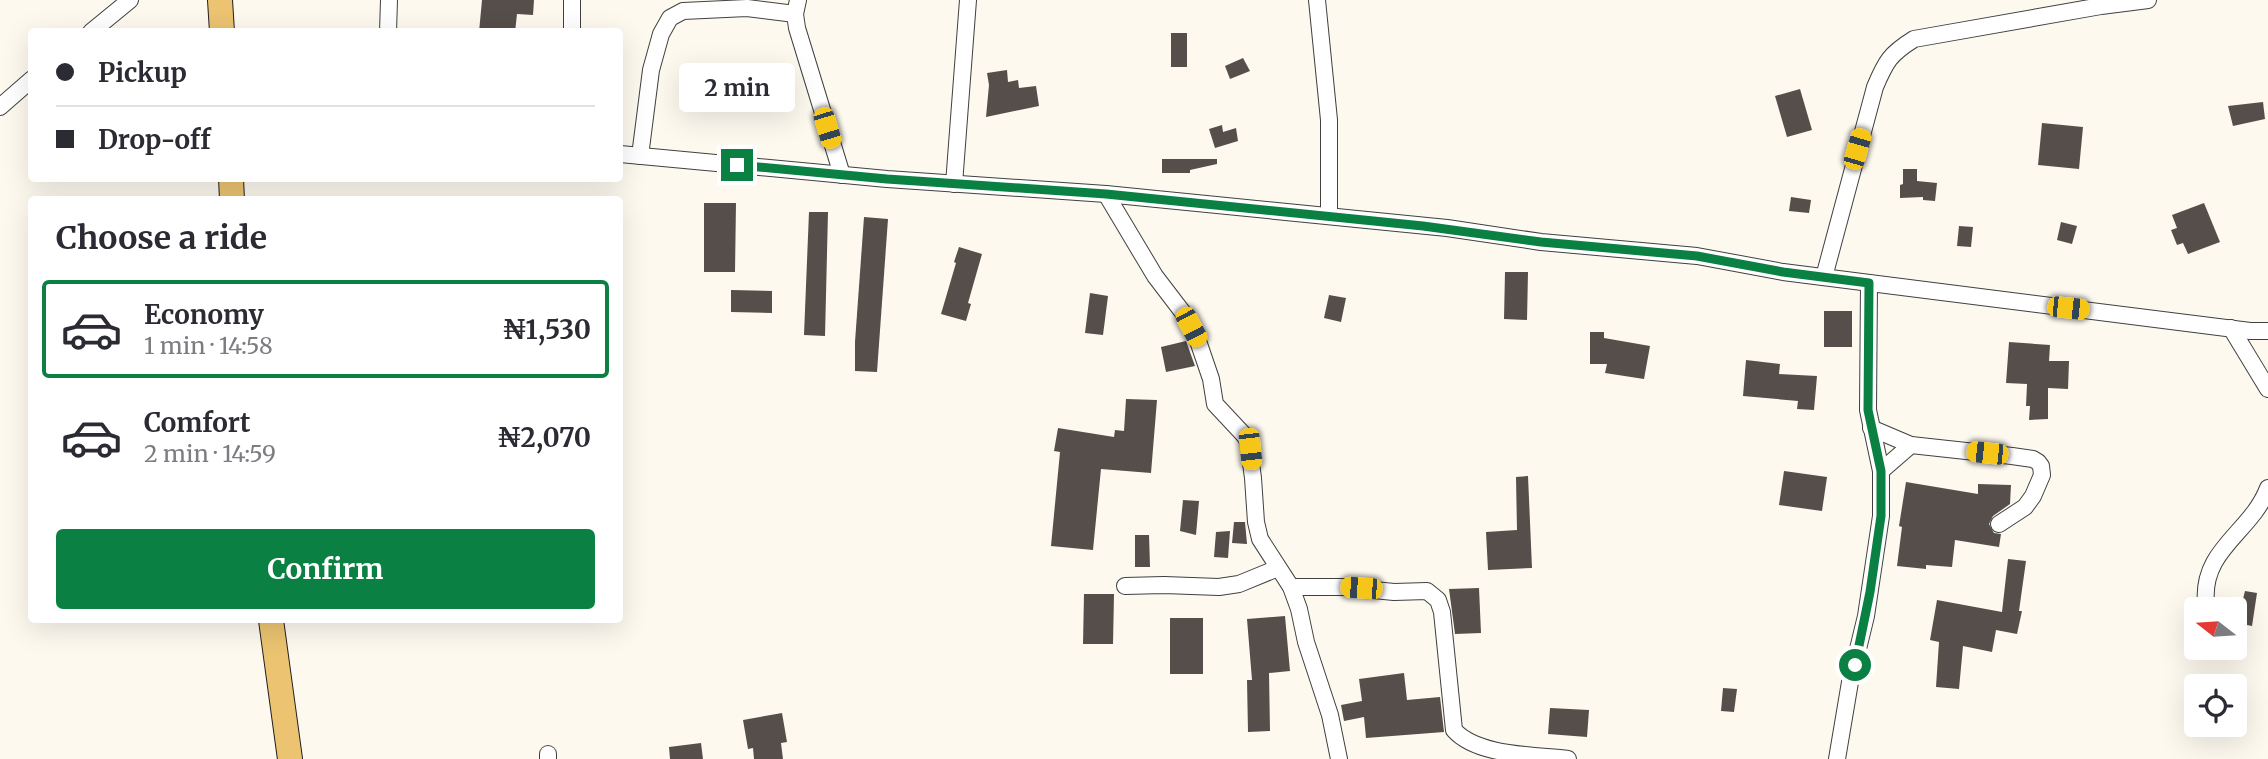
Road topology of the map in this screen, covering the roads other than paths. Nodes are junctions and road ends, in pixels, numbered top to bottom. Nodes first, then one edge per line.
1 (130, 0) edge
2 (220, 0) edge
3 (389, 0) edge
4 (572, 0) edge
5 (968, 0) edge
6 (1317, 0) edge
7 (2148, 0) edge
8 (797, 7) edge
9 (95, 28) edge
10 (222, 28) edge
11 (388, 28) edge
12 (572, 28) edge
13 (28, 82) edge
14 (0, 107) edge
15 (623, 154) edge
16 (640, 156) junction
17 (842, 175) junction
18 (954, 184) junction
19 (1106, 194) junction
20 (1329, 216) junction
21 (1824, 277) junction
22 (1869, 283) junction
23 (2231, 328) junction
24 (2268, 331) edge
25 (2268, 389) edge
26 (1871, 428) junction
27 (1911, 445) junction
28 (1881, 471) junction
29 (2268, 488) edge
30 (1999, 524) dead end
31 (1278, 568) junction
32 (1125, 586) dead end
33 (1291, 587) junction
34 (2205, 597) edge
35 (271, 623) edge
36 (290, 759) edge
37 (1339, 759) edge
38 (1567, 759) edge
39 (1837, 759) edge

1 - 9 street
2 - 10 main road
3 - 11 street
4 - 12 street
5 - 18 street
6 - 20 street
7 - 21 street
8 - 16 street
8 - 17 street
13 - 14 street
15 - 16 street
16 - 17 street
17 - 18 street
18 - 19 street
19 - 20 street
19 - 31 street
20 - 21 street
21 - 22 street
22 - 23 street
22 - 26 street
23 - 24 street
23 - 25 street
26 - 27 street
26 - 28 street
27 - 28 street
27 - 30 street
28 - 39 street
29 - 34 street
31 - 32 street
31 - 33 street
33 - 37 street
33 - 38 street
35 - 36 main road

